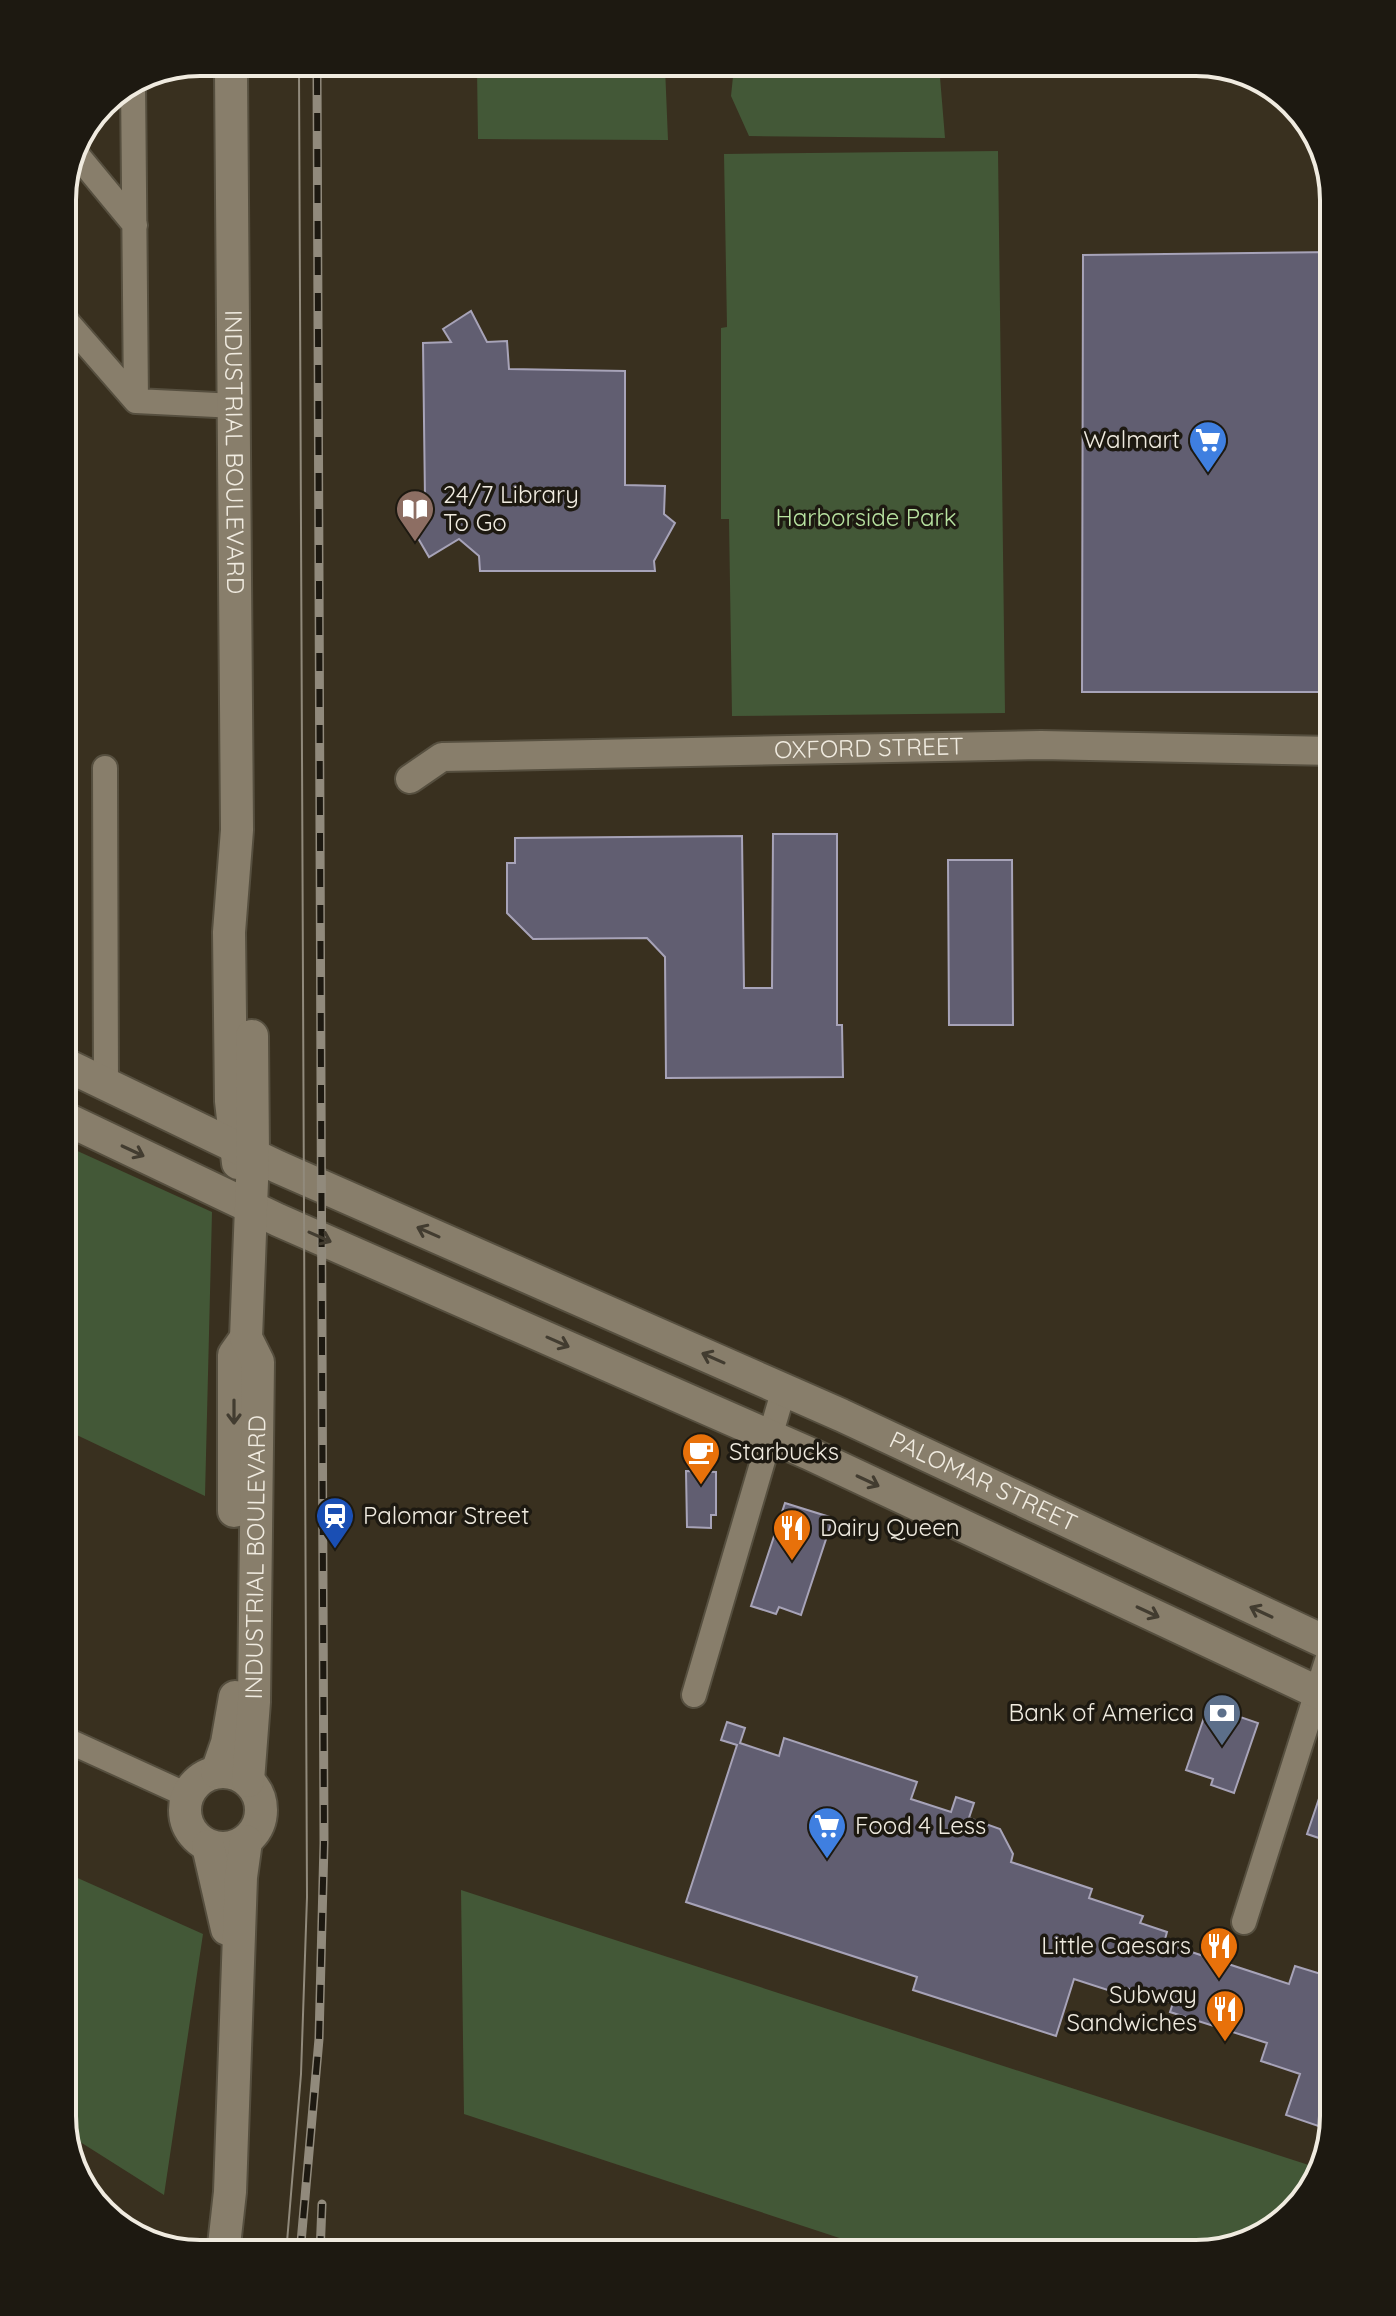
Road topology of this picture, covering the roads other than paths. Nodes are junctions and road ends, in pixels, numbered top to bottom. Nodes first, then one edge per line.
1 (231, 76) edge
2 (133, 96) edge
3 (83, 162) edge
4 (135, 225) junction
5 (76, 332) edge
6 (136, 401) junction
7 (236, 406) junction
8 (1320, 751) edge
9 (105, 768) dead end
10 (410, 779) dead end
11 (76, 1070) edge
12 (106, 1084) junction
13 (76, 1124) edge
14 (243, 1151) junction
15 (249, 1205) junction
16 (246, 1338) junction
17 (784, 1389) junction
18 (771, 1436) junction
19 (1320, 1640) edge
20 (1320, 1692) edge
21 (694, 1695) dead end
22 (1320, 1712) edge
23 (76, 1744) edge
24 (217, 1772) junction
25 (248, 1781) junction
26 (187, 1795) junction
27 (246, 1841) junction
28 (208, 1846) junction
29 (1244, 1922) dead end
30 (236, 1962) junction
31 (225, 2240) edge

1 - 7 main road, INDUSTRIAL BOULEVARD
2 - 4 street
3 - 4 street
4 - 6 street
5 - 6 street
6 - 7 street
7 - 14 main road, INDUSTRIAL BOULEVARD
8 - 10 street, OXFORD STREET
9 - 12 street
11 - 12 main road, PALOMAR STREET
12 - 14 main road, PALOMAR STREET
13 -> 15 main road, PALOMAR STREET
14 - 15 main road, INDUSTRIAL BOULEVARD
17 -> 14 main road, PALOMAR STREET
15 - 16 main road, INDUSTRIAL BOULEVARD
15 -> 18 main road, PALOMAR STREET
16 -> 24 main road, INDUSTRIAL BOULEVARD
16 - 25 main road, INDUSTRIAL BOULEVARD
17 - 18 street
19 -> 17 main road, PALOMAR STREET
18 -> 20 main road, PALOMAR STREET
18 - 21 street
22 - 29 street
23 - 26 street
24 - 25 main road
24 - 26 main road
25 - 27 main road, INDUSTRIAL BOULEVARD
26 - 28 main road, INDUSTRIAL BOULEVARD
27 - 28 main road
27 - 30 main road, INDUSTRIAL BOULEVARD
28 - 30 main road, INDUSTRIAL BOULEVARD
30 - 31 main road, INDUSTRIAL BOULEVARD

